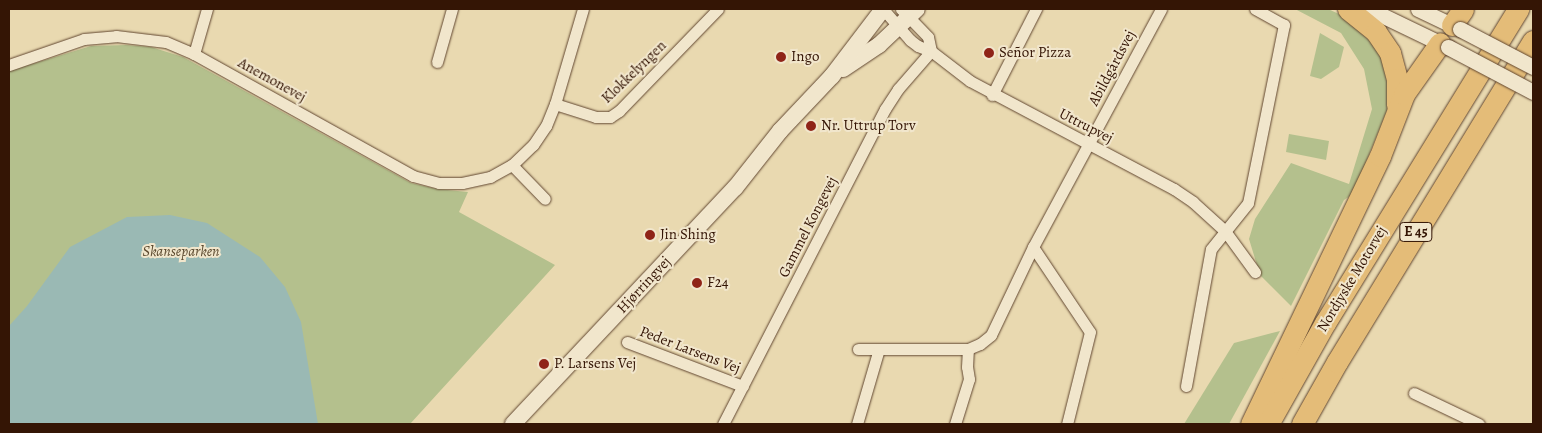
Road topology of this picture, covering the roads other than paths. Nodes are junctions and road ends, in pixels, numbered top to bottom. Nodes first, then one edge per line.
1 (208, 9) edge
2 (452, 9) edge
3 (584, 9) edge
4 (718, 9) edge
5 (883, 9) edge
6 (1036, 9) edge
7 (1161, 9) edge
8 (1255, 9) edge
9 (1348, 9) edge
10 (1369, 9) edge
11 (1418, 9) edge
12 (1518, 9) edge
13 (906, 16) edge
14 (1458, 21) edge
15 (1533, 42) edge
16 (1444, 45) junction
17 (931, 51) junction
18 (194, 54) junction
19 (437, 62) dead end
20 (9, 65) edge
21 (1533, 67) edge
22 (832, 76) junction
23 (1533, 92) edge
24 (992, 94) junction
25 (556, 104) junction
26 (1396, 113) junction
27 (1089, 144) junction
28 (512, 165) junction
29 (545, 199) dead end
30 (1224, 231) junction
31 (1034, 248) junction
32 (1255, 272) dead end
33 (627, 342) dead end
34 (968, 348) junction
35 (858, 349) dead end
36 (879, 349) junction
37 (743, 386) junction
38 (1186, 386) dead end
39 (1414, 393) dead end
40 (513, 424) edge
41 (723, 424) edge
42 (857, 424) edge
43 (955, 424) edge
44 (1068, 424) edge
45 (1251, 424) edge
46 (1268, 424) edge
47 (1302, 424) edge
48 (1311, 424) edge
49 (1479, 424) edge

1 - 18 street
2 - 19 street
3 - 25 street, Anemonevej
4 - 25 street, Klokkelyngen
5 - 13 street, Uttrupvej
5 - 22 main road, Hjørringvej
6 - 24 street
7 - 27 street, Abildgårdsvej
8 - 30 street
9 - 26 highway
10 - 16 street
11 - 14 street
12 - 46 highway, Nordjyske Motorvej / E 45
13 - 17 street, Uttrupvej
13 - 22 main road, Hjørringvej
14 - 16 street
14 - 21 street, bridge
15 - 47 highway, Nordjyske Motorvej / E 45
16 - 23 street, bridge
16 - 26 highway
17 - 24 street, Uttrupvej
17 - 37 street, Gammel Kongevej
18 - 20 street, Anemonevej
18 - 28 street, Anemonevej
21 - 48 highway
22 - 40 main road, Hjørringvej
24 - 27 street, Uttrupvej
25 - 28 street, Anemonevej
26 - 45 highway
27 - 30 street, Uttrupvej
27 - 31 street, Abildgårdsvej
28 - 29 street
30 - 32 street, Uttrupvej
30 - 38 street
31 - 34 street, Abildgårdsvej
31 - 44 street
33 - 37 street, Peder Larsens Vej
34 - 36 street, Abildgårdsvej
34 - 43 street
35 - 36 street, Abildgårdsvej
36 - 42 street
37 - 41 street, Gammel Kongevej
39 - 49 street

